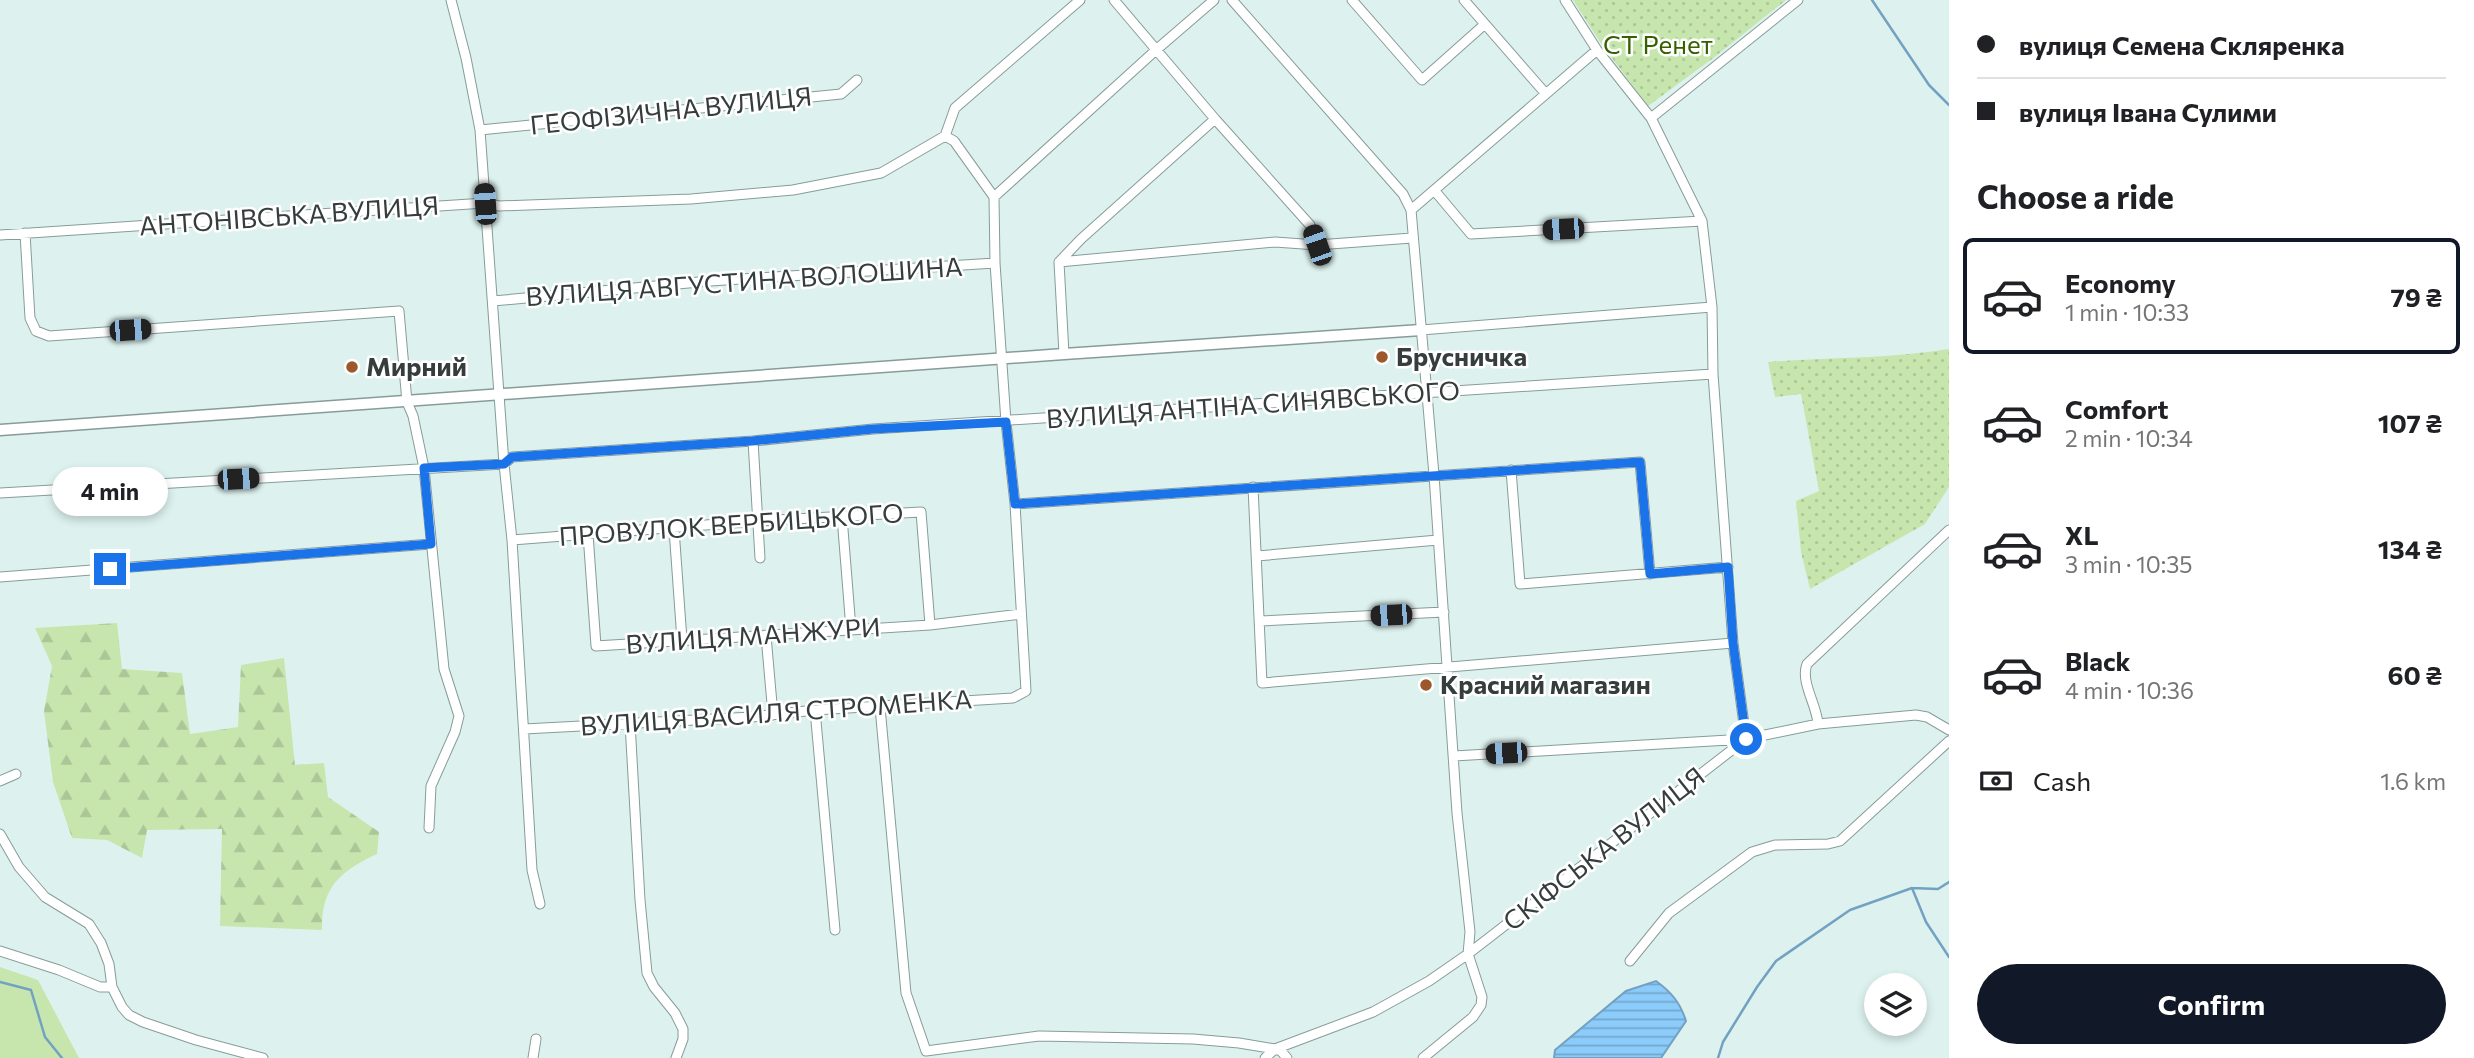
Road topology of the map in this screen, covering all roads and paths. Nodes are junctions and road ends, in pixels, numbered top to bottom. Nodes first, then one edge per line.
1 (451, 0) edge
2 (1080, 0) edge
3 (1114, 0) edge
4 (1214, 0) edge
5 (1232, 0) edge
6 (1352, 0) edge
7 (1464, 0) edge
8 (1565, 0) edge
9 (1798, 0) edge
10 (1485, 24) junction
11 (1156, 50) junction
12 (1597, 50) junction
13 (857, 80) dead end
14 (1546, 94) junction
15 (1651, 118) junction
16 (1215, 119) junction
17 (480, 130) junction
18 (944, 136) junction
19 (1434, 190) junction
20 (994, 197) junction
21 (485, 204) junction
22 (1411, 210) junction
23 (1702, 221) junction
24 (25, 233) junction
25 (0, 235) edge
26 (1412, 238) junction
27 (1317, 245) junction
28 (1059, 262) junction
29 (995, 263) junction
30 (493, 302) junction
31 (1712, 307) junction
32 (1421, 330) junction
33 (1064, 354) junction
34 (1003, 359) junction
35 (1713, 374) junction
36 (1428, 393) junction
37 (499, 394) junction
38 (407, 402) junction
39 (1006, 422) junction
40 (0, 430) edge
41 (752, 441) junction
42 (504, 464) junction
43 (424, 468) junction
44 (1511, 470) junction
45 (1434, 475) junction
46 (1253, 487) junction
47 (0, 493) edge
48 (1015, 504) junction
49 (842, 517) junction
50 (757, 521) junction
51 (674, 529) junction
52 (1949, 530) edge
53 (589, 534) junction
54 (512, 540) junction
55 (1438, 540) junction
56 (431, 544) junction
57 (1257, 556) junction
58 (760, 558) dead end
59 (1728, 567) junction
60 (1650, 574) junction
61 (0, 577) edge
62 (1444, 612) junction
63 (1021, 614) junction
64 (1260, 621) junction
65 (930, 625) junction
66 (851, 629) junction
67 (766, 636) junction
68 (682, 640) junction
69 (1733, 643) junction
70 (1446, 668) junction
71 (880, 707) junction
72 (815, 710) junction
73 (773, 715) junction
74 (630, 723) junction
75 (1818, 724) junction
76 (524, 729) junction
77 (1949, 730) edge
78 (1746, 739) junction
79 (1949, 741) edge
80 (1454, 756) junction
81 (16, 774) dead end
82 (0, 781) edge
83 (429, 828) dead end
84 (0, 834) edge
85 (540, 904) dead end
86 (835, 930) dead end
87 (0, 951) edge
88 (1468, 954) junction
89 (1630, 961) dead end
90 (112, 987) junction
91 (536, 1039) dead end
92 (1275, 1049) junction
93 (263, 1058) edge
94 (533, 1058) edge
95 (676, 1058) edge
96 (1265, 1058) edge
97 (1287, 1058) edge
98 (1423, 1058) edge

1 - 17 street
2 - 18 street
3 - 11 street
4 - 11 street
5 - 22 street
6 - 10 street
7 - 10 street
8 - 12 street
9 - 15 street
10 - 14 street
11 - 16 street
11 - 20 street
12 - 14 street
12 - 15 street
13 - 17 street, ГЕОФІЗИЧНА ВУЛИЦЯ
14 - 19 street
15 - 23 street
16 - 27 street
16 - 28 street
17 - 21 street
18 - 20 street
18 - 21 street, АНТОНІВСЬКА ВУЛИЦЯ
19 - 22 street
19 - 23 street
20 - 29 street
21 - 24 street, АНТОНІВСЬКА ВУЛИЦЯ
21 - 30 street
22 - 26 street
23 - 31 street
24 - 25 street, АНТОНІВСЬКА ВУЛИЦЯ
24 - 38 street
26 - 27 street
26 - 32 street
27 - 28 street
28 - 33 street
29 - 30 street, ВУЛИЦЯ АВГУСТИНА ВОЛОШИНА
29 - 34 street
30 - 37 street
31 - 32 street
31 - 35 street
32 - 33 street
32 - 36 street
33 - 34 street
34 - 37 street
34 - 39 street
35 - 36 street, ВУЛИЦЯ АНТІНА СИНЯВСЬКОГО
35 - 59 street
36 - 39 street, ВУЛИЦЯ АНТІНА СИНЯВСЬКОГО
36 - 45 street
37 - 38 street
37 - 42 street
38 - 40 street
38 - 43 street
39 - 41 street, ВУЛИЦЯ АНТІНА СИНЯВСЬКОГО
39 - 48 street
41 - 42 street, ВУЛИЦЯ АНТІНА СИНЯВСЬКОГО
41 - 50 street
42 - 43 street, ВУЛИЦЯ АНТІНА СИНЯВСЬКОГО
42 - 54 street
43 - 47 street, ВУЛИЦЯ АНТІНА СИНЯВСЬКОГО
43 - 56 street
44 - 45 street
44 - 60 street
44 - 60 street
45 - 46 street
45 - 55 street
46 - 48 street
46 - 57 street
48 - 63 street
49 - 50 street, ПРОВУЛОК ВЕРБИЦЬКОГО
49 - 65 street, ПРОВУЛОК ВЕРБИЦЬКОГО
49 - 66 street
50 - 51 street, ПРОВУЛОК ВЕРБИЦЬКОГО
50 - 58 street
51 - 53 street, ПРОВУЛОК ВЕРБИЦЬКОГО
51 - 68 street
52 - 75 street
53 - 54 street, ПРОВУЛОК ВЕРБИЦЬКОГО
53 - 68 street, ВУЛИЦЯ МАНЖУРИ
54 - 76 street
55 - 57 street
55 - 62 street
56 - 61 street
56 - 83 street
57 - 64 street
59 - 60 street
59 - 69 street
62 - 64 street
62 - 70 street
63 - 65 street, ВУЛИЦЯ МАНЖУРИ
63 - 71 street, ВУЛИЦЯ ВАСИЛЯ СТРОМЕНКА
64 - 70 street
65 - 66 street, ВУЛИЦЯ МАНЖУРИ
66 - 67 street, ВУЛИЦЯ МАНЖУРИ
67 - 68 street, ВУЛИЦЯ МАНЖУРИ
67 - 73 street
69 - 70 street
69 - 78 street
70 - 80 street
71 - 72 street, ВУЛИЦЯ ВАСИЛЯ СТРОМЕНКА
71 - 92 street
72 - 73 street, ВУЛИЦЯ ВАСИЛЯ СТРОМЕНКА
72 - 86 street
73 - 74 street, ВУЛИЦЯ ВАСИЛЯ СТРОМЕНКА
74 - 76 street, ВУЛИЦЯ ВАСИЛЯ СТРОМЕНКА
74 - 95 street
75 - 77 street, СКІФСЬКА ВУЛИЦЯ
75 - 78 street, СКІФСЬКА ВУЛИЦЯ
76 - 85 street
78 - 80 street
78 - 88 street, СКІФСЬКА ВУЛИЦЯ
79 - 89 street
80 - 88 street
81 - 82 street
84 - 90 street
87 - 90 street
88 - 92 street, СКІФСЬКА ВУЛИЦЯ
88 - 98 street
90 - 93 street
91 - 94 street
92 - 96 street
92 - 97 street

